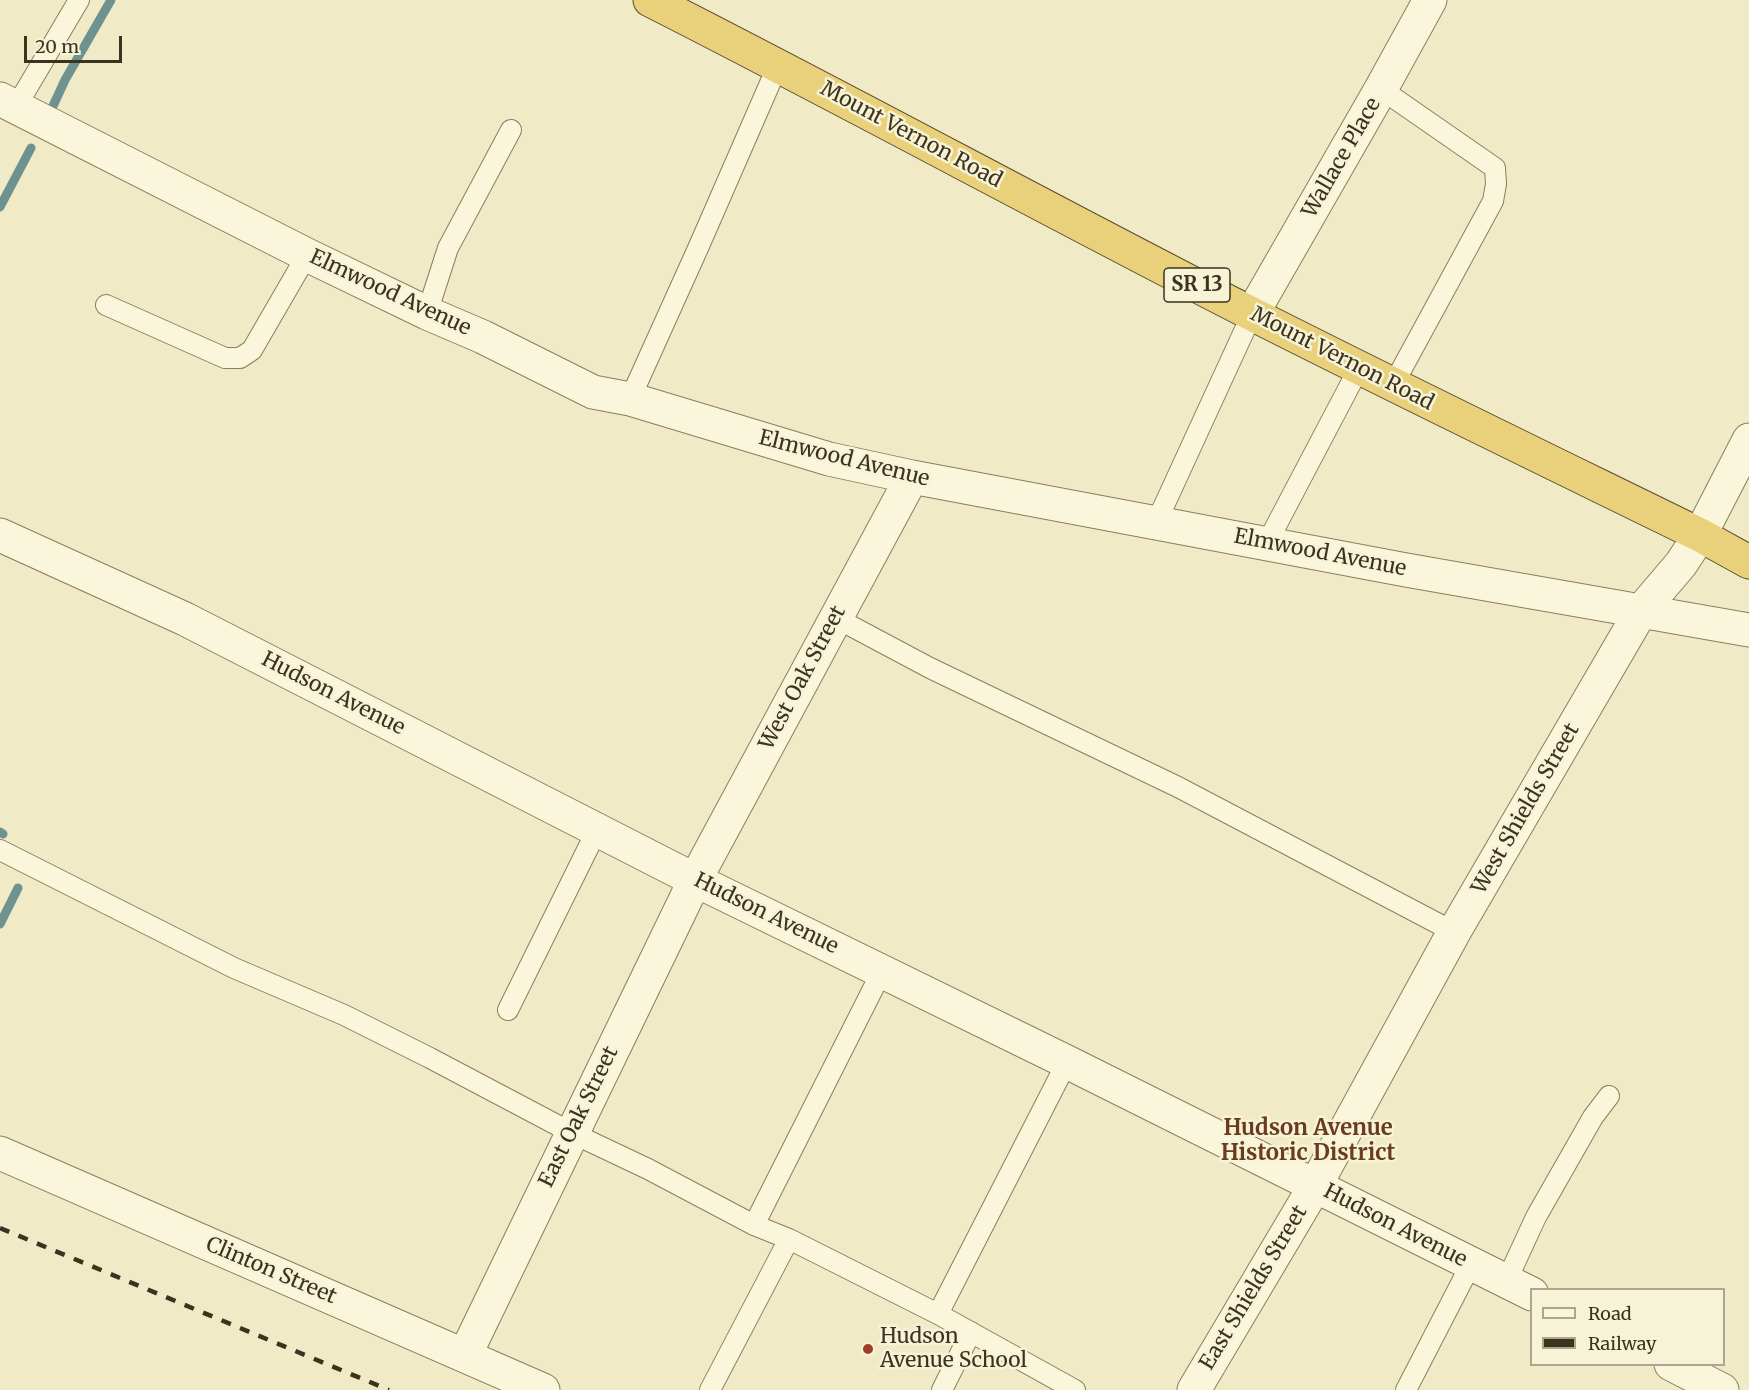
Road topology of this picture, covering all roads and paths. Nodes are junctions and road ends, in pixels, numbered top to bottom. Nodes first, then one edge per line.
1 (79, 0) edge
2 (650, 0) edge
3 (1430, 0) edge
4 (778, 65) junction
5 (1382, 90) junction
6 (8, 103) edge
7 (511, 130) dead end
8 (307, 255) junction
9 (106, 305) dead end
10 (427, 313) junction
11 (1252, 314) junction
12 (1359, 368) junction
13 (1393, 385) junction
14 (630, 399) junction
15 (1749, 441) edge
16 (912, 477) junction
17 (1156, 523) junction
18 (0, 535) edge
19 (1700, 535) junction
20 (1267, 543) junction
21 (1749, 562) edge
22 (1641, 611) junction
23 (836, 618) junction
24 (1749, 630) edge
25 (597, 830) junction
26 (0, 850) edge
27 (695, 880) junction
28 (1454, 932) junction
29 (882, 971) junction
30 (508, 1010) dead end
31 (1067, 1062) junction
32 (1609, 1096) dead end
33 (572, 1133) junction
34 (0, 1153) edge
35 (1314, 1186) junction
36 (754, 1225) junction
37 (789, 1239) junction
38 (1471, 1264) junction
39 (1519, 1288) edge
40 (938, 1314) junction
41 (971, 1332) junction
42 (465, 1355) junction
43 (1673, 1366) edge
44 (543, 1390) edge
45 (710, 1390) edge
46 (942, 1390) edge
47 (1075, 1390) edge
48 (1194, 1390) edge
49 (1406, 1390) edge
50 (1722, 1390) edge

1 - 6 lane
2 - 4 highway, Mount Vernon Road / SR 13
3 - 5 street, Wallace Place
4 - 11 highway, Mount Vernon Road / SR 13
4 - 14 lane
5 - 11 street, Wallace Place
5 - 13 lane
6 - 8 street, Elmwood Avenue
7 - 10 lane
8 - 9 lane
8 - 10 street, Elmwood Avenue
10 - 14 street, Elmwood Avenue
11 - 12 highway, Mount Vernon Road / SR 13
11 - 17 lane
12 - 13 highway, Mount Vernon Road / SR 13
12 - 20 lane
13 - 19 highway, Mount Vernon Road / SR 13
14 - 16 street, Elmwood Avenue
15 - 19 street, West Shields Street
16 - 17 street, Elmwood Avenue
16 - 23 street, West Oak Street
17 - 20 street, Elmwood Avenue
18 - 25 street, Hudson Avenue
19 - 21 highway, Mount Vernon Road / SR 13
19 - 22 street, West Shields Street
20 - 22 street, Elmwood Avenue
22 - 24 street, Elmwood Avenue
22 - 28 street, West Shields Street
23 - 27 street, West Oak Street
23 - 28 lane
25 - 27 street, Hudson Avenue
25 - 30 lane
26 - 33 lane
27 - 29 street, Hudson Avenue
27 - 33 street, East Oak Street
28 - 35 street, West Shields Street
29 - 31 street, Hudson Avenue
29 - 36 lane
31 - 35 street, Hudson Avenue
31 - 40 lane
32 - 39 lane
33 - 36 lane
33 - 42 street, East Oak Street
34 - 42 street, Clinton Street
35 - 38 street, Hudson Avenue
35 - 48 street, East Shields Street
36 - 37 lane
37 - 40 lane
37 - 45 lane
38 - 39 street, Hudson Avenue
38 - 49 lane
40 - 41 lane
41 - 46 lane
41 - 47 lane
42 - 44 street, Clinton Street
43 - 50 street

